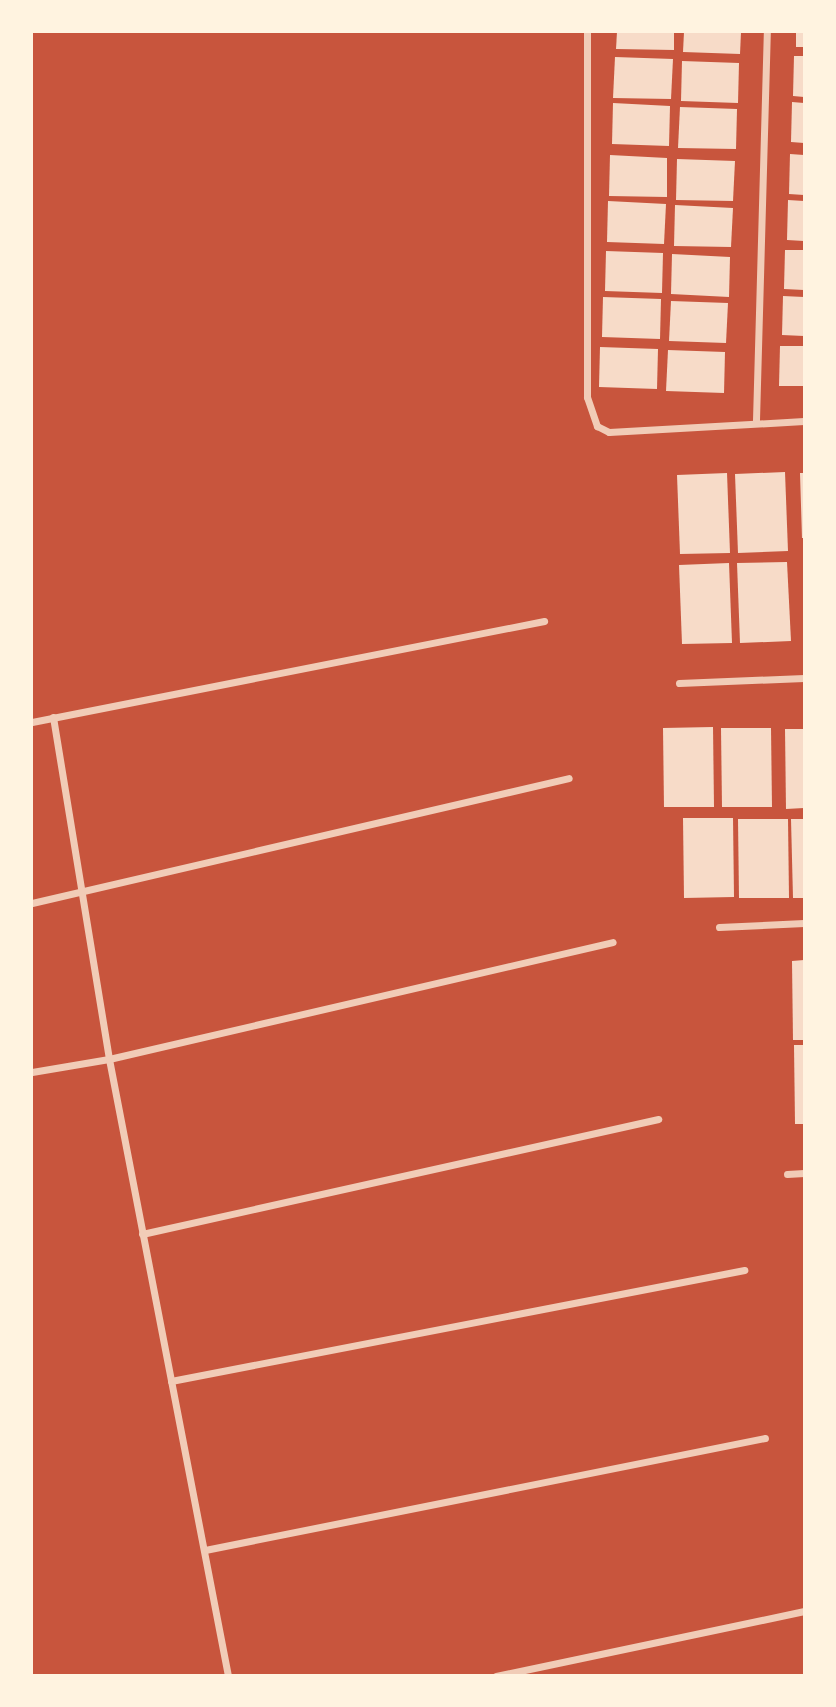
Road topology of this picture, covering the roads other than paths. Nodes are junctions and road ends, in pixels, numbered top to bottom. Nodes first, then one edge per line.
1 (587, 32) edge
2 (767, 32) edge
3 (756, 421) junction
4 (804, 421) edge
5 (544, 621) dead end
6 (804, 678) edge
7 (679, 683) dead end
8 (53, 717) junction
9 (32, 722) edge
10 (569, 778) dead end
11 (80, 892) junction
12 (32, 903) edge
13 (804, 923) edge
14 (719, 927) dead end
15 (613, 942) dead end
16 (109, 1059) junction
17 (32, 1072) edge
18 (658, 1119) dead end
19 (804, 1173) edge
20 (786, 1174) dead end
21 (142, 1234) junction
22 (744, 1270) dead end
23 (171, 1381) junction
24 (765, 1438) dead end
25 (205, 1550) junction
26 (804, 1611) edge
27 (228, 1675) edge
28 (496, 1675) edge

1 - 3 street
2 - 3 street
3 - 4 street
5 - 8 street
6 - 7 street
8 - 9 street
8 - 11 street
10 - 11 street
11 - 12 street
11 - 16 street
13 - 14 street
15 - 16 street
16 - 17 street
16 - 21 street
18 - 21 street
19 - 20 street
21 - 23 street
22 - 23 street
23 - 25 street
24 - 25 street
25 - 27 street
26 - 28 street

